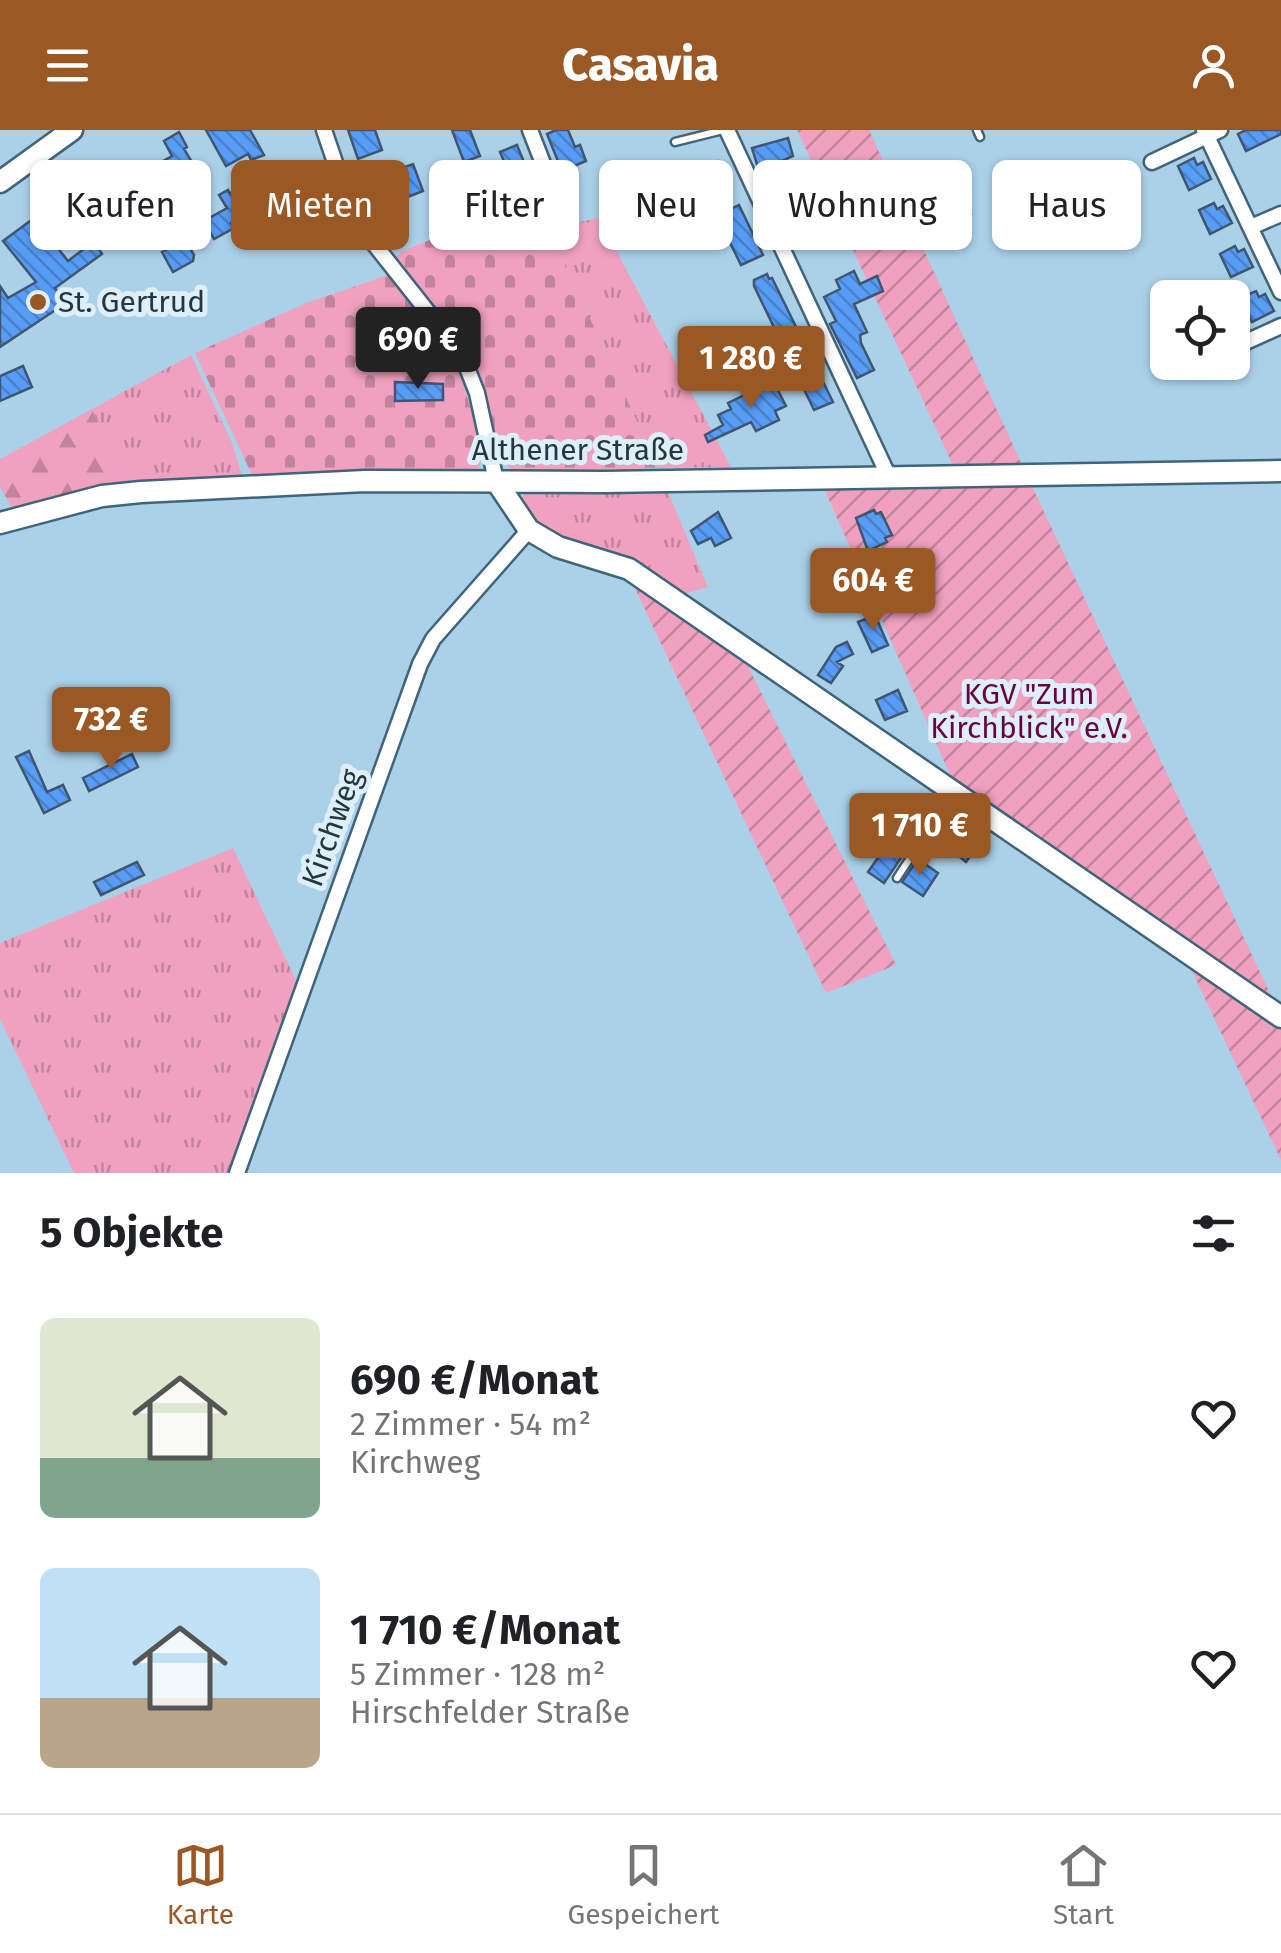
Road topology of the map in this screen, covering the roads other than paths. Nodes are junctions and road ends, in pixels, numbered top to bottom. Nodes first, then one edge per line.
1 (72, 130) edge
2 (324, 130) edge
3 (530, 130) edge
4 (725, 130) edge
5 (1211, 132) edge
6 (675, 142) dead end
7 (542, 160) edge
8 (1152, 162) dead end
9 (0, 182) edge
10 (1281, 214) edge
11 (1251, 227) junction
12 (1281, 292) edge
13 (1281, 326) edge
14 (1250, 340) edge
15 (1281, 472) edge
16 (888, 475) junction
17 (496, 480) junction
18 (0, 524) edge
19 (529, 530) junction
20 (953, 793) junction
21 (896, 878) dead end
22 (1281, 1017) edge
23 (236, 1173) edge

1 - 9 main road
2 - 17 street
3 - 7 street
4 - 6 lane
4 - 16 street
5 - 8 street
5 - 11 street
10 - 11 street
11 - 12 street
13 - 14 street
15 - 16 main road, Althener Straße
16 - 17 main road, Althener Straße
17 - 18 main road, Althener Straße
17 - 19 main road
19 - 20 main road
19 - 23 street, Kirchweg
20 - 21 lane
20 - 22 main road

